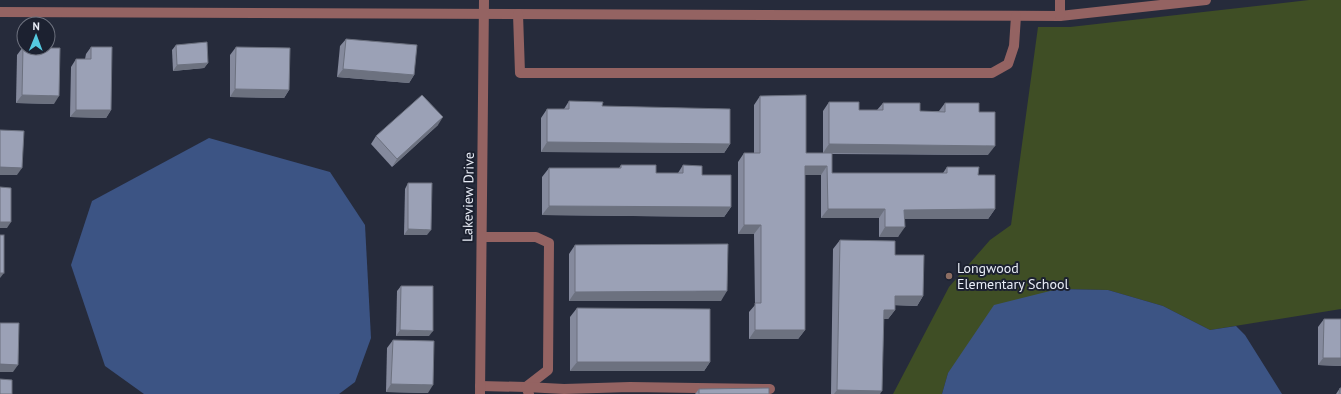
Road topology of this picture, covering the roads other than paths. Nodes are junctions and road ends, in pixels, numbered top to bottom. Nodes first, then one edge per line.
1 (484, 0) edge
2 (1060, 0) edge
3 (1206, 0) edge
4 (0, 12) edge
5 (484, 14) junction
6 (518, 14) junction
7 (1016, 16) junction
8 (1060, 16) junction
9 (482, 237) junction
10 (770, 389) edge
11 (480, 390) edge
12 (528, 390) edge

1 - 5 street, Lakeview Drive
2 - 8 street
3 - 8 street
4 - 5 street
5 - 6 street
5 - 9 street, Lakeview Drive
6 - 7 street
6 - 7 street
7 - 8 street
9 - 11 street, Lakeview Drive
9 - 12 street
10 - 12 street
11 - 12 street

